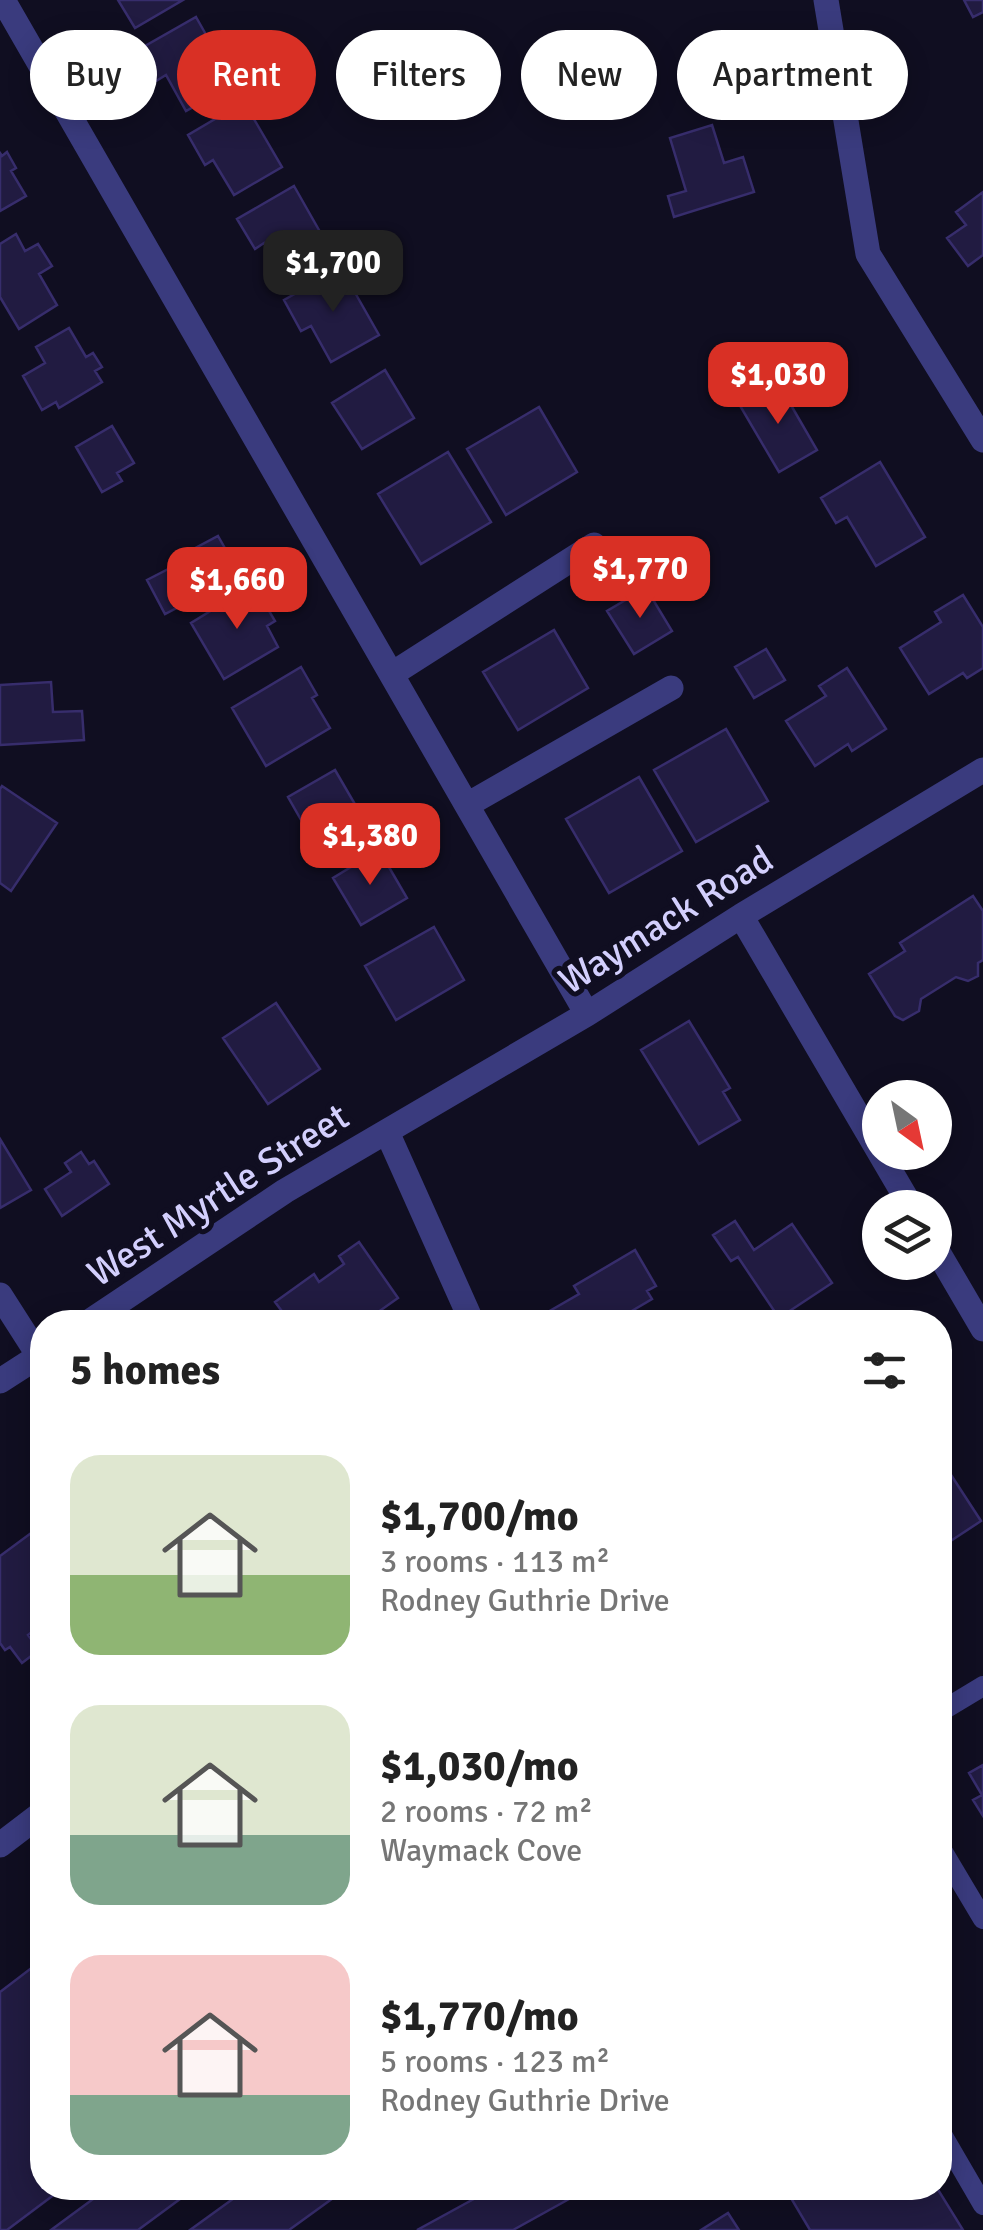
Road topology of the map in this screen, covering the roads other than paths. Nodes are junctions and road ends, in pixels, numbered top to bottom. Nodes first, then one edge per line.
1 (2, 0) edge
2 (826, 0) edge
3 (983, 440) edge
4 (594, 546) dead end
5 (392, 674) junction
6 (671, 688) dead end
7 (983, 770) edge
8 (467, 805) junction
9 (741, 916) junction
10 (588, 1014) junction
11 (387, 1132) junction
12 (901, 1190) edge
13 (952, 1276) edge
14 (0, 1295) edge
15 (107, 1310) edge
16 (467, 1310) edge
17 (983, 1329) edge
18 (30, 1340) edge
19 (30, 1362) edge
20 (0, 1382) edge
21 (983, 1686) edge
22 (952, 1705) edge
23 (30, 1823) edge
24 (0, 1845) edge
25 (952, 1867) edge
26 (983, 1919) edge
27 (952, 2152) edge
28 (983, 2205) edge

1 - 5 street
2 - 3 street
4 - 5 street
5 - 8 street
6 - 8 street
7 - 9 street, Waymack Road
8 - 10 street
9 - 10 street, Waymack Road
9 - 12 street
10 - 11 street, Waymack Road
11 - 15 street, West Myrtle Street
11 - 16 street
13 - 17 street
14 - 18 street
19 - 20 street
21 - 22 lane
23 - 24 street
25 - 26 lane
27 - 28 lane

